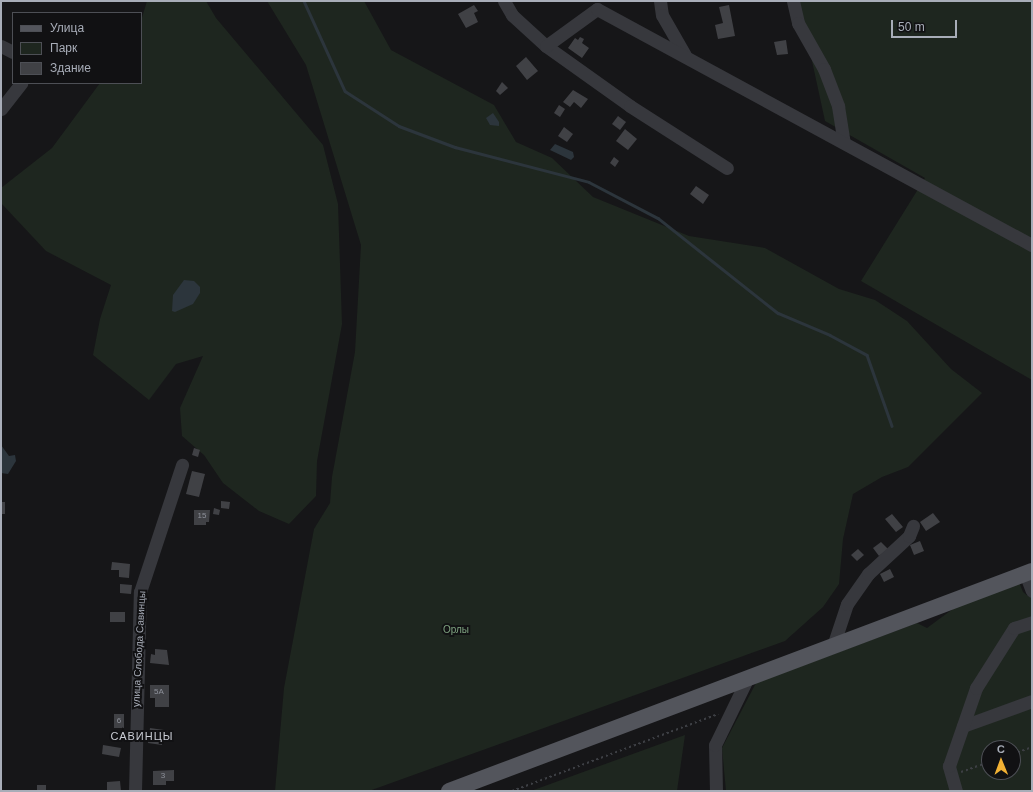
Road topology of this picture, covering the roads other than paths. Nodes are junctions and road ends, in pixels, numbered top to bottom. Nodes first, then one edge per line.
1 (504, 1) edge
2 (660, 1) edge
3 (793, 1) edge
4 (1, 46) edge
5 (546, 46) junction
6 (12, 52) edge
7 (685, 55) junction
8 (20, 84) edge
9 (1, 109) edge
10 (844, 142) junction
11 (727, 168) dead end
12 (1032, 245) edge
13 (182, 465) dead end
14 (913, 526) dead end
15 (1029, 572) edge
16 (1032, 591) edge
17 (1032, 622) edge
18 (833, 646) junction
19 (747, 678) junction
20 (1032, 702) edge
21 (963, 726) junction
22 (135, 791) edge
23 (449, 791) edge
24 (716, 791) edge
25 (956, 791) edge

1 - 5 street
2 - 7 street
3 - 10 street
4 - 6 street
5 - 7 street
5 - 11 street
7 - 10 street
8 - 9 street
10 - 12 street
13 - 22 street, улица Слобода Савинцы
14 - 18 street
15 - 16 street
15 - 18 main road
17 - 21 street
18 - 19 main road
19 - 23 main road
19 - 24 street
20 - 21 street
21 - 25 street

